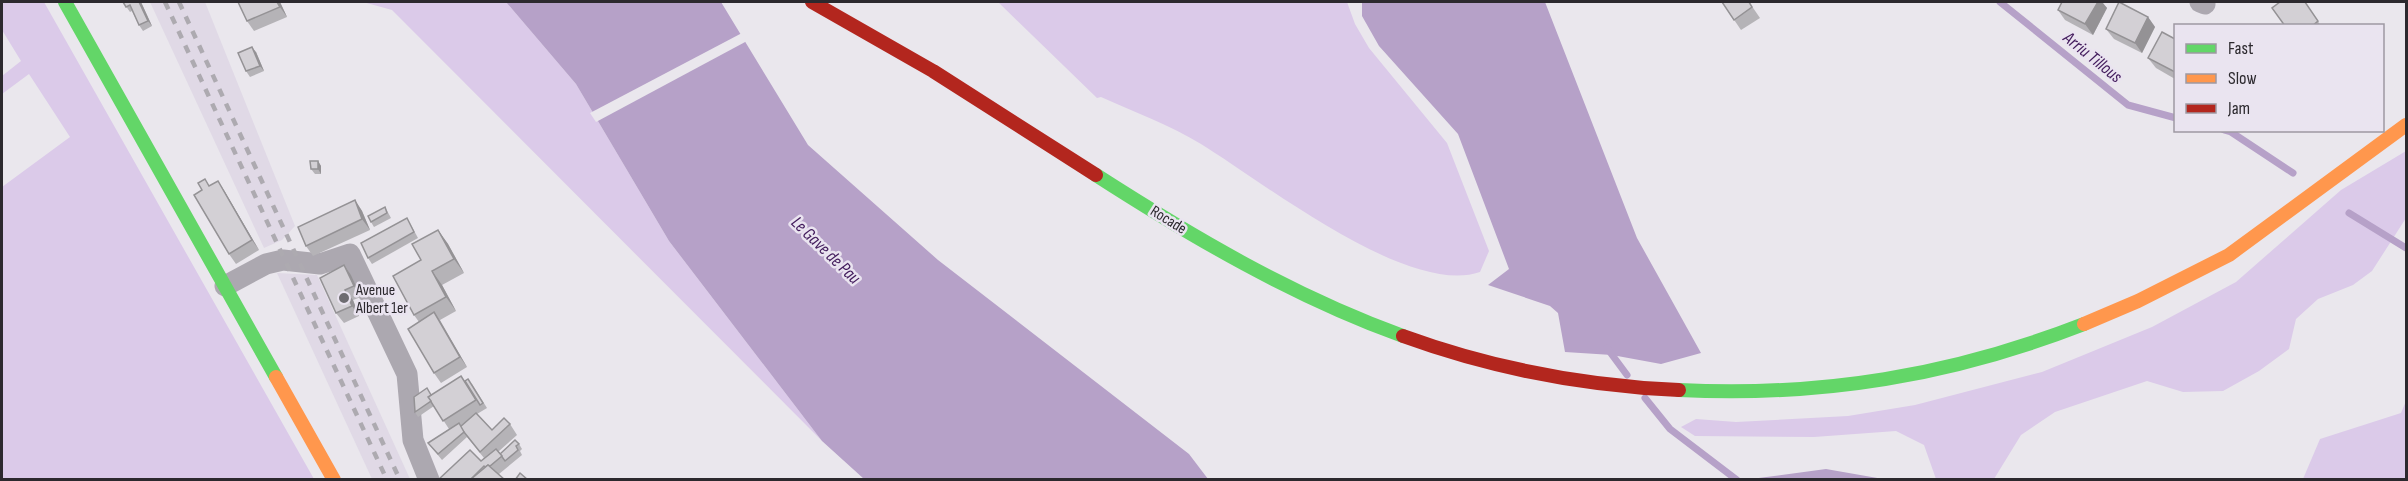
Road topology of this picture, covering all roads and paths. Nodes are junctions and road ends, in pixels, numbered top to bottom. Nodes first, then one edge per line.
1 (65, 2) edge
2 (812, 2) edge
3 (2406, 125) edge
4 (225, 286) junction
5 (334, 480) edge
6 (429, 480) edge

1 - 4 main road
2 - 3 main road, Rocade
4 - 5 main road
4 - 6 street

